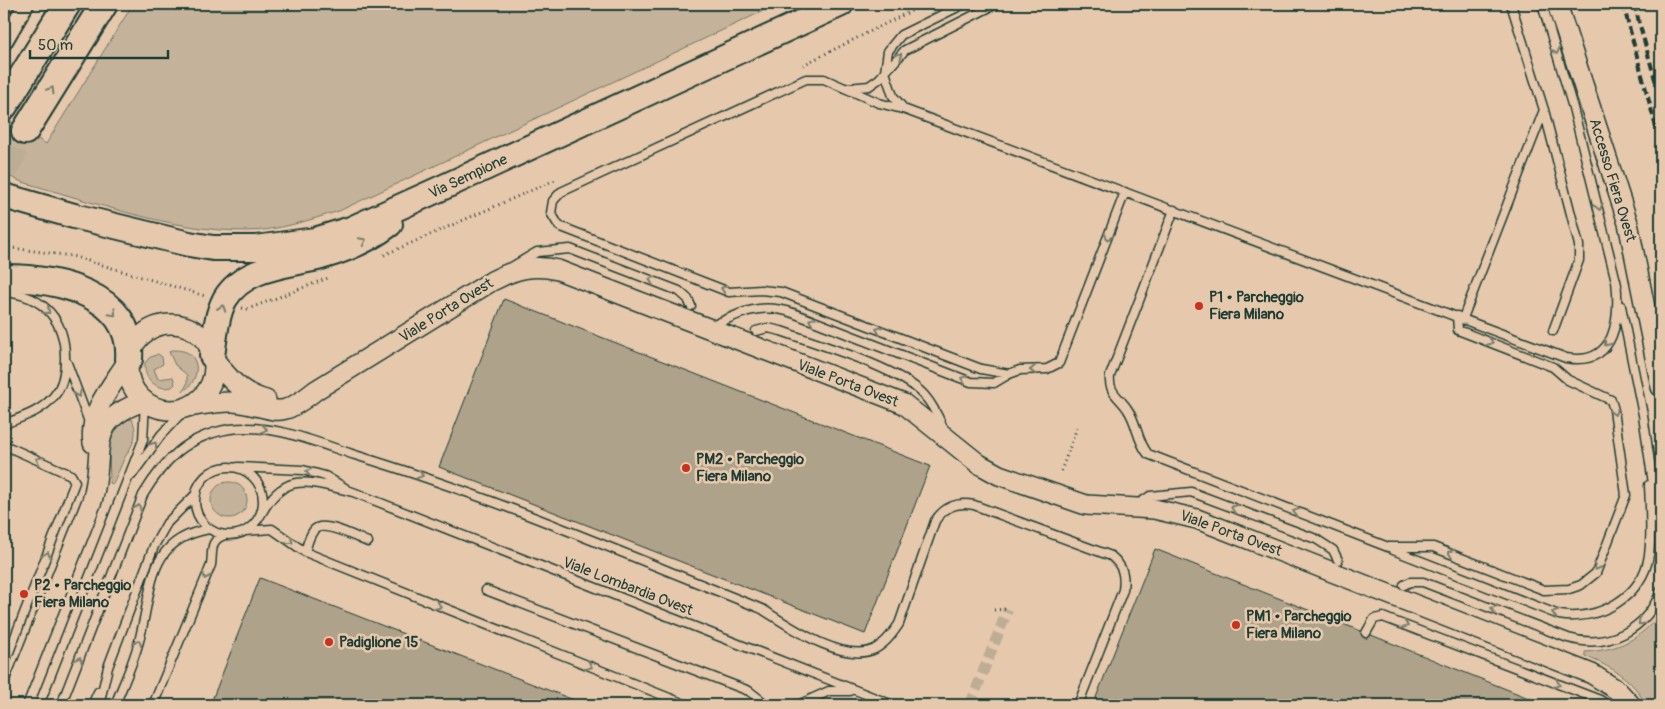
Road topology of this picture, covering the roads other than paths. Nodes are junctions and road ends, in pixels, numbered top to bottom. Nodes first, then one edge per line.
1 (26, 4) edge
2 (67, 4) edge
3 (104, 4) edge
4 (964, 4) edge
5 (996, 4) edge
6 (1511, 4) edge
7 (1542, 4) edge
8 (1557, 4) edge
9 (833, 5) edge
10 (4, 42) edge
11 (885, 72) junction
12 (845, 87) junction
13 (4, 106) edge
14 (906, 110) junction
15 (1544, 110) junction
16 (25, 131) tunnel mouth
17 (435, 191) junction
18 (1126, 192) junction
19 (4, 196) edge
20 (4, 209) edge
21 (1174, 210) junction
22 (74, 216) junction
23 (4, 278) edge
24 (1616, 280) junction
25 (492, 281) junction
26 (4, 292) edge
27 (691, 306) dead end
28 (1460, 317) junction
29 (707, 328) junction
30 (756, 331) dead end
31 (1553, 331) dead end
32 (65, 353) junction
33 (212, 356) junction
34 (129, 359) junction
35 (1009, 374) junction
36 (1661, 387) edge
37 (316, 390) junction
38 (145, 401) junction
39 (187, 407) junction
40 (4, 424) edge
41 (92, 434) junction
42 (946, 437) junction
43 (4, 445) edge
44 (1649, 455) junction
45 (230, 467) junction
46 (98, 469) junction
47 (126, 485) junction
48 (353, 492) junction
49 (196, 494) junction
50 (1134, 507) junction
51 (260, 516) junction
52 (209, 529) junction
53 (245, 531) junction
54 (225, 535) junction
55 (1661, 538) edge
56 (368, 542) dead end
57 (1388, 548) junction
58 (305, 552) junction
59 (1338, 560) dead end
60 (1404, 585) dead end
61 (486, 590) dead end
62 (1661, 590) edge
63 (1366, 633) dead end
64 (4, 666) edge
65 (108, 667) junction
66 (861, 692) junction
67 (11, 705) edge
68 (39, 705) edge
69 (61, 705) edge
70 (92, 705) edge
71 (99, 705) edge
72 (115, 705) edge
73 (153, 705) edge
74 (687, 705) edge
75 (767, 705) edge
76 (798, 705) edge
77 (893, 705) edge
78 (1078, 705) edge
79 (1607, 705) edge
80 (1630, 705) edge

1 - 10 street
2 - 13 highway
16 -> 3 highway
4 - 11 lane
11 -> 5 lane
6 - 15 lane
7 -> 24 lane
8 - 36 street, Accesso Fiera Ovest
9 - 17 main road, Via Sempione
11 - 12 lane
11 - 14 lane
12 - 14 lane
35 -> 12 lane
14 - 18 lane
15 - 28 lane
15 - 31 lane
17 - 22 main road, Via Sempione
33 -> 17 main road
18 - 21 lane
18 -> 35 lane
19 - 22 main road, Via Sempione
20 - 22 main road, Via Sempione
21 - 28 lane
57 -> 21 lane
23 -> 34 highway
24 -> 28 lane
24 - 44 lane
27 -> 25 lane
25 - 29 street, Viale Porta Ovest
25 - 37 street, Viale Porta Ovest
26 -> 32 lane
28 -> 57 lane
35 -> 29 lane
29 - 42 street, Viale Porta Ovest
30 - 42 lane
32 - 40 lane
32 -> 41 lane
33 - 34 street
33 - 37 street, Viale Porta Ovest
33 - 39 street
34 - 38 street
34 - 41 street
37 - 39 street, Viale Porta Ovest
38 - 39 street
38 - 46 street
38 - 47 lane
47 -> 39 lane
41 - 46 street
42 - 50 street, Viale Porta Ovest
64 -> 43 lane
44 - 55 lane
44 -> 57 lane
48 -> 45 lane, Viale Lombardia Ovest
45 - 49 lane
45 - 51 lane
46 - 67 street
47 - 68 lane
48 - 51 lane, Viale Lombardia Ovest
48 - 66 lane, Viale Lombardia Ovest
49 - 52 lane
49 - 65 lane
59 -> 50 lane
50 - 80 street, Viale Porta Ovest
51 - 53 lane
52 - 54 lane
72 -> 52 lane
53 - 54 lane
53 -> 58 lane
54 -> 73 lane
56 - 58 lane
58 -> 74 lane
62 -> 60 lane
61 - 75 lane
63 -> 79 lane
65 - 70 lane
65 - 71 lane
66 - 76 lane
66 - 77 lane, Viale Lombardia Ovest
69 -> 78 lane

